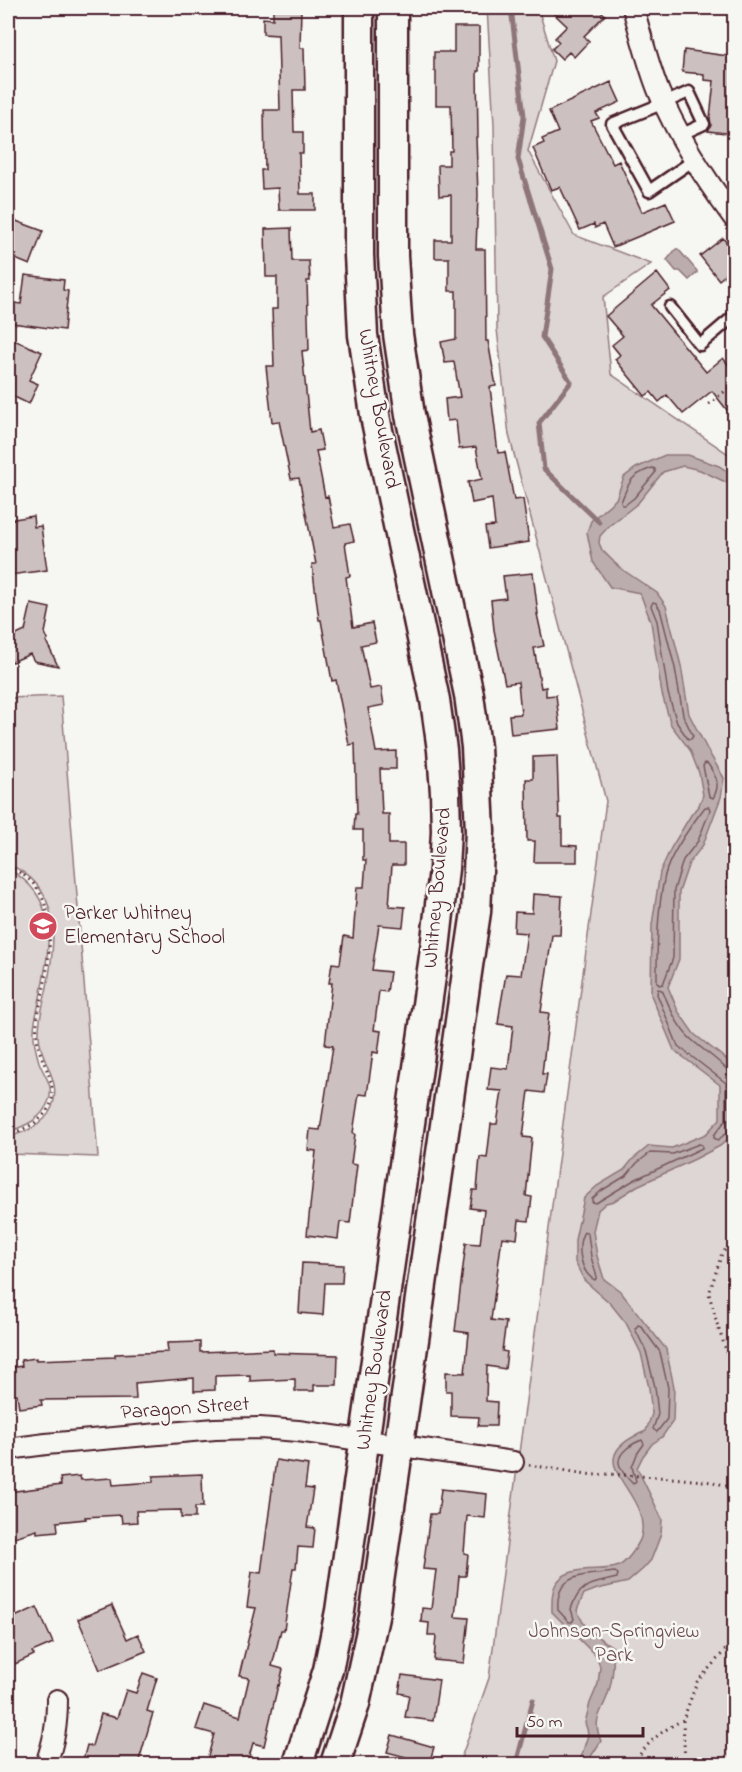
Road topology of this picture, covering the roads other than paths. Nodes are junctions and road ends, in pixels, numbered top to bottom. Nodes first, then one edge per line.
1 (359, 8) edge
2 (393, 8) edge
3 (633, 8) edge
4 (664, 103) junction
5 (680, 135) junction
6 (694, 160) junction
7 (735, 218) edge
8 (670, 307) dead end
9 (735, 316) edge
10 (365, 1440) junction
11 (399, 1446) junction
12 (8, 1449) edge
13 (513, 1462) road end
14 (57, 1700) dead end
15 (46, 1764) edge
16 (298, 1764) edge
17 (335, 1764) edge

1 - 10 street, Whitney Boulevard
2 - 11 street, Whitney Boulevard
3 - 4 street
4 - 5 street
4 - 5 lane
4 - 6 lane
5 - 6 street
6 - 7 street
8 - 9 lane
10 - 11 street, Paragon Street
10 - 12 street, Paragon Street
10 - 16 street, Whitney Boulevard
11 - 13 street, Paragon Street
11 - 17 street, Whitney Boulevard
14 - 15 street

